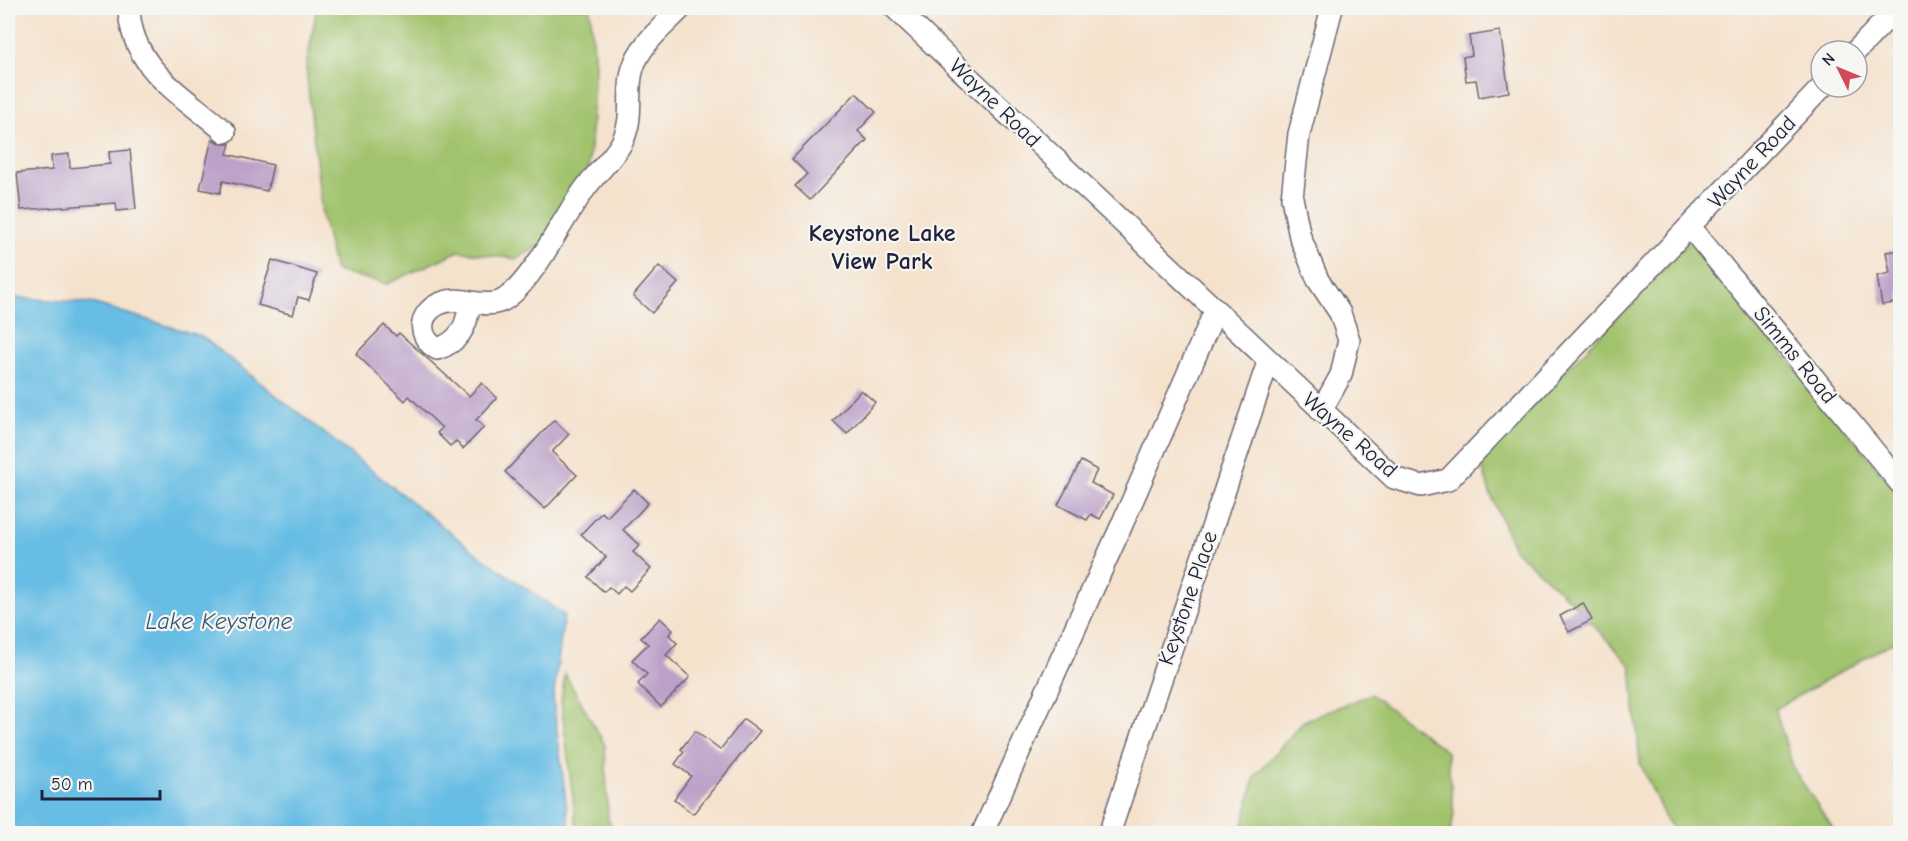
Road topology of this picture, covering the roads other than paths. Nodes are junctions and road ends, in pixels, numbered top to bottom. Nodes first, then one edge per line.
1 (129, 8) edge
2 (681, 8) edge
3 (895, 8) edge
4 (1332, 8) edge
5 (1897, 8) edge
6 (1867, 39) edge
7 (1811, 99) edge
8 (225, 132) dead end
9 (1690, 227) junction
10 (469, 303) dead end
11 (1215, 311) junction
12 (1268, 362) junction
13 (1321, 411) junction
14 (1900, 483) edge
15 (982, 834) edge
16 (1109, 834) edge

1 - 8 street
2 - 10 street
3 - 11 street, Wayne Road
4 - 13 street
5 - 6 street
7 - 9 street, Wayne Road
9 - 13 street, Wayne Road
9 - 14 street, Simms Road
11 - 12 street, Wayne Road
11 - 15 street
12 - 13 street, Wayne Road
12 - 16 street, Keystone Place

